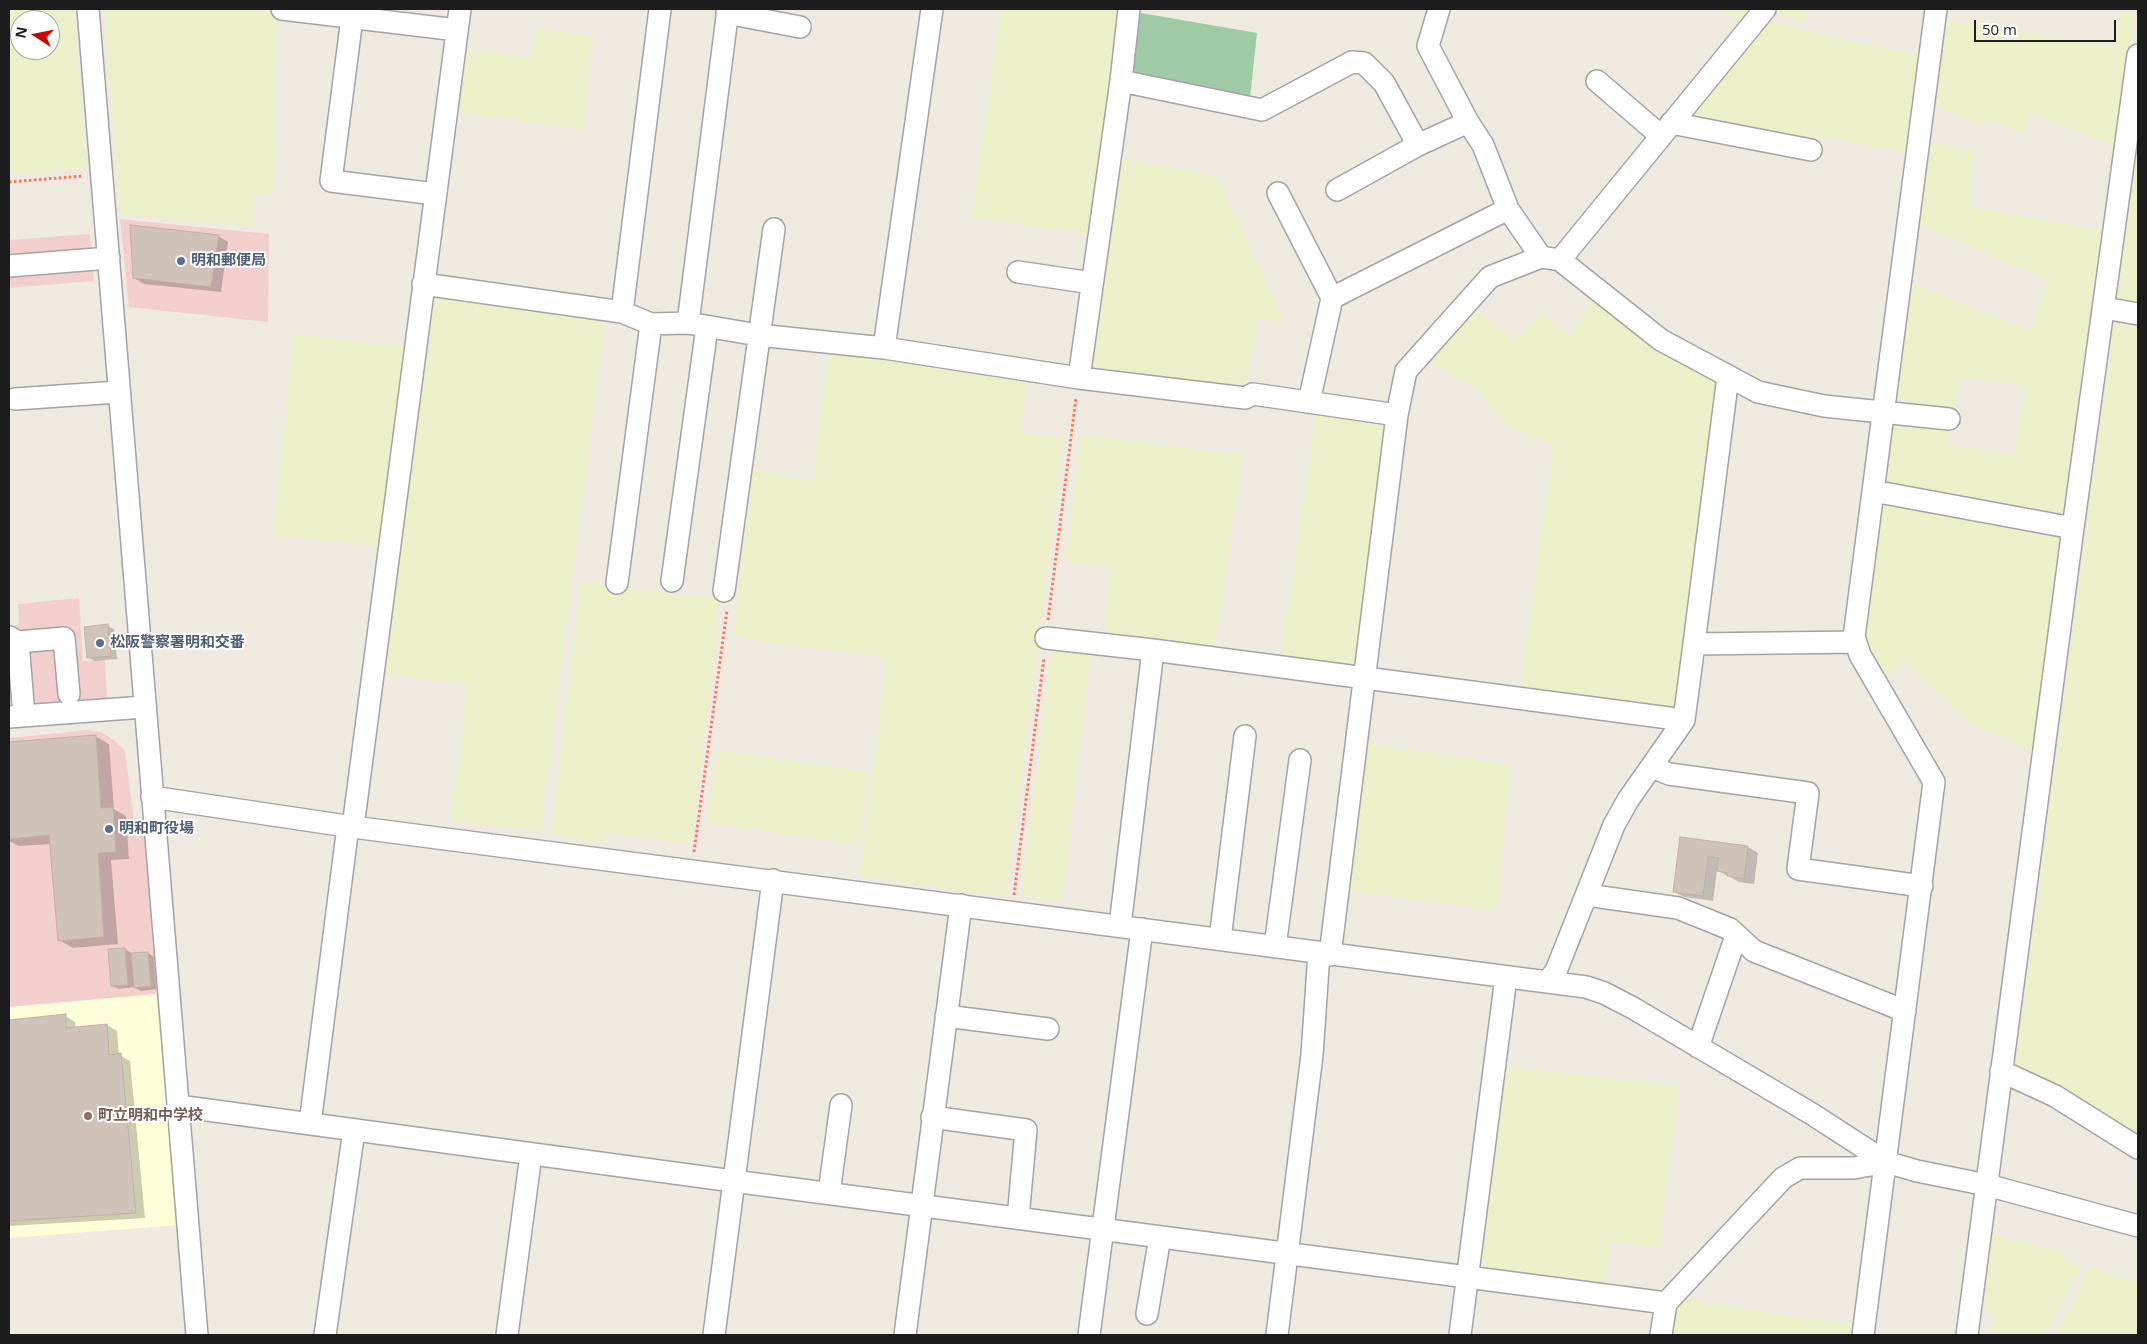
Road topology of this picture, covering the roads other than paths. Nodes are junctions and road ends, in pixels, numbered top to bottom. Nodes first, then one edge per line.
1 (88, 9) edge
2 (282, 9) edge
3 (460, 9) edge
4 (660, 9) edge
5 (932, 9) edge
6 (1129, 9) edge
7 (1438, 9) edge
8 (1765, 9) edge
9 (1936, 9) edge
10 (727, 11) edge
11 (352, 18) junction
12 (800, 27) dead end
13 (457, 30) junction
14 (2138, 55) edge
15 (1121, 81) junction
16 (1597, 81) dead end
17 (1468, 122) junction
18 (1666, 129) junction
19 (1418, 145) junction
20 (1811, 150) dead end
21 (1338, 190) dead end
22 (1278, 192) dead end
23 (435, 194) junction
24 (1508, 209) junction
25 (774, 228) dead end
26 (108, 258) junction
27 (1550, 258) junction
28 (9, 266) edge
29 (1018, 272) dead end
30 (1092, 283) junction
31 (423, 284) junction
32 (1332, 298) junction
33 (2104, 308) junction
34 (622, 312) junction
35 (2138, 314) edge
36 (651, 324) junction
37 (698, 325) junction
38 (758, 335) junction
39 (884, 348) junction
40 (1728, 376) junction
41 (1079, 378) junction
42 (118, 392) junction
43 (15, 399) dead end
44 (1309, 402) junction
45 (1883, 411) junction
46 (1397, 415) junction
47 (1950, 419) dead end
48 (1873, 491) junction
49 (2073, 528) junction
50 (672, 582) dead end
51 (617, 583) dead end
52 (724, 590) road end
53 (1046, 638) dead end
54 (13, 639) edge
55 (1856, 642) junction
56 (1694, 644) junction
57 (1153, 650) junction
58 (1366, 679) junction
59 (69, 694) dead end
60 (144, 707) junction
61 (17, 717) edge
62 (1684, 720) junction
63 (1245, 736) dead end
64 (1300, 760) dead end
65 (1652, 767) junction
66 (152, 797) junction
67 (351, 826) junction
68 (773, 880) junction
69 (1922, 886) junction
70 (1587, 895) junction
71 (961, 906) junction
72 (1120, 926) junction
73 (1142, 929) junction
74 (1736, 936) junction
75 (1220, 940) junction
76 (1275, 947) junction
77 (1324, 954) junction
78 (1506, 977) junction
79 (1547, 982) junction
80 (1905, 1011) junction
81 (946, 1016) junction
82 (1048, 1029) dead end
83 (1698, 1047) junction
84 (2002, 1071) junction
85 (841, 1105) dead end
86 (178, 1106) junction
87 (932, 1117) junction
88 (310, 1124) junction
89 (354, 1130) junction
90 (2138, 1148) edge
91 (531, 1154) junction
92 (1886, 1162) junction
93 (733, 1181) junction
94 (1987, 1185) junction
95 (829, 1193) junction
96 (920, 1205) junction
97 (1018, 1218) junction
98 (2138, 1226) edge
99 (1102, 1230) junction
100 (1160, 1237) junction
101 (1287, 1254) junction
102 (1468, 1278) junction
103 (1666, 1303) junction
104 (1147, 1314) dead end
105 (197, 1335) edge
106 (325, 1335) edge
107 (507, 1335) edge
108 (714, 1335) edge
109 (904, 1335) edge
110 (1089, 1335) edge
111 (1277, 1335) edge
112 (1460, 1335) edge
113 (1661, 1335) edge
114 (1863, 1335) edge
115 (1967, 1335) edge

1 - 26 street
2 - 11 street
3 - 13 street
4 - 34 street
5 - 39 street
6 - 15 street
7 - 17 street
8 - 18 street
9 - 45 street
10 - 12 street
10 - 37 street
11 - 13 street
11 - 23 street
13 - 23 street
14 - 33 street
15 - 19 street
15 - 30 street
16 - 18 street
17 - 19 street
17 - 24 street
18 - 20 street
18 - 27 street
19 - 21 street
22 - 32 street
23 - 31 street
24 - 27 street
24 - 32 street
25 - 38 street
26 - 28 street
26 - 42 street
27 - 40 street
27 - 46 street
29 - 30 street
30 - 41 street
31 - 34 street
31 - 67 street
32 - 44 street
33 - 35 street
33 - 49 street
34 - 36 street
36 - 37 street
36 - 51 street
37 - 38 street
37 - 50 street
38 - 39 street
38 - 52 street
39 - 41 street
40 - 45 street
40 - 56 street
41 - 44 street
42 - 43 street
42 - 60 street
44 - 46 street
45 - 47 street
45 - 48 street
46 - 58 street
48 - 49 street
48 - 55 street
49 - 84 street
53 - 57 street
54 - 59 street
54 - 61 street
55 - 56 street
55 - 69 street
56 - 62 street
57 - 58 street
57 - 72 street
58 - 62 street
58 - 77 street
60 - 61 street
60 - 66 street
62 - 65 street
63 - 75 street
64 - 76 street
65 - 69 street
65 - 70 street
66 - 67 street
66 - 86 street
67 - 68 street
67 - 88 street
68 - 71 street
68 - 93 street
69 - 80 street
70 - 74 street
70 - 79 street
71 - 72 street
71 - 81 street
72 - 73 street
73 - 75 street
73 - 99 street
74 - 80 street
74 - 83 street
75 - 76 street
76 - 77 street
77 - 78 street
77 - 101 street
78 - 79 street
78 - 102 street
79 - 83 street
80 - 92 street
81 - 82 street
81 - 87 street
83 - 92 street
84 - 90 street
84 - 94 street
85 - 95 street
86 - 88 street
86 - 105 street
87 - 96 street
87 - 97 street
88 - 89 street
89 - 91 street
89 - 106 street
91 - 93 street
91 - 107 street
92 - 94 street
92 - 103 street
92 - 114 street
93 - 95 street
93 - 108 street
94 - 98 street
94 - 115 street
95 - 96 street
96 - 97 street
96 - 109 street
97 - 99 street
99 - 100 street
99 - 110 street
100 - 101 street
100 - 104 street
101 - 102 street
101 - 111 street
102 - 103 street
102 - 112 street
103 - 113 street

